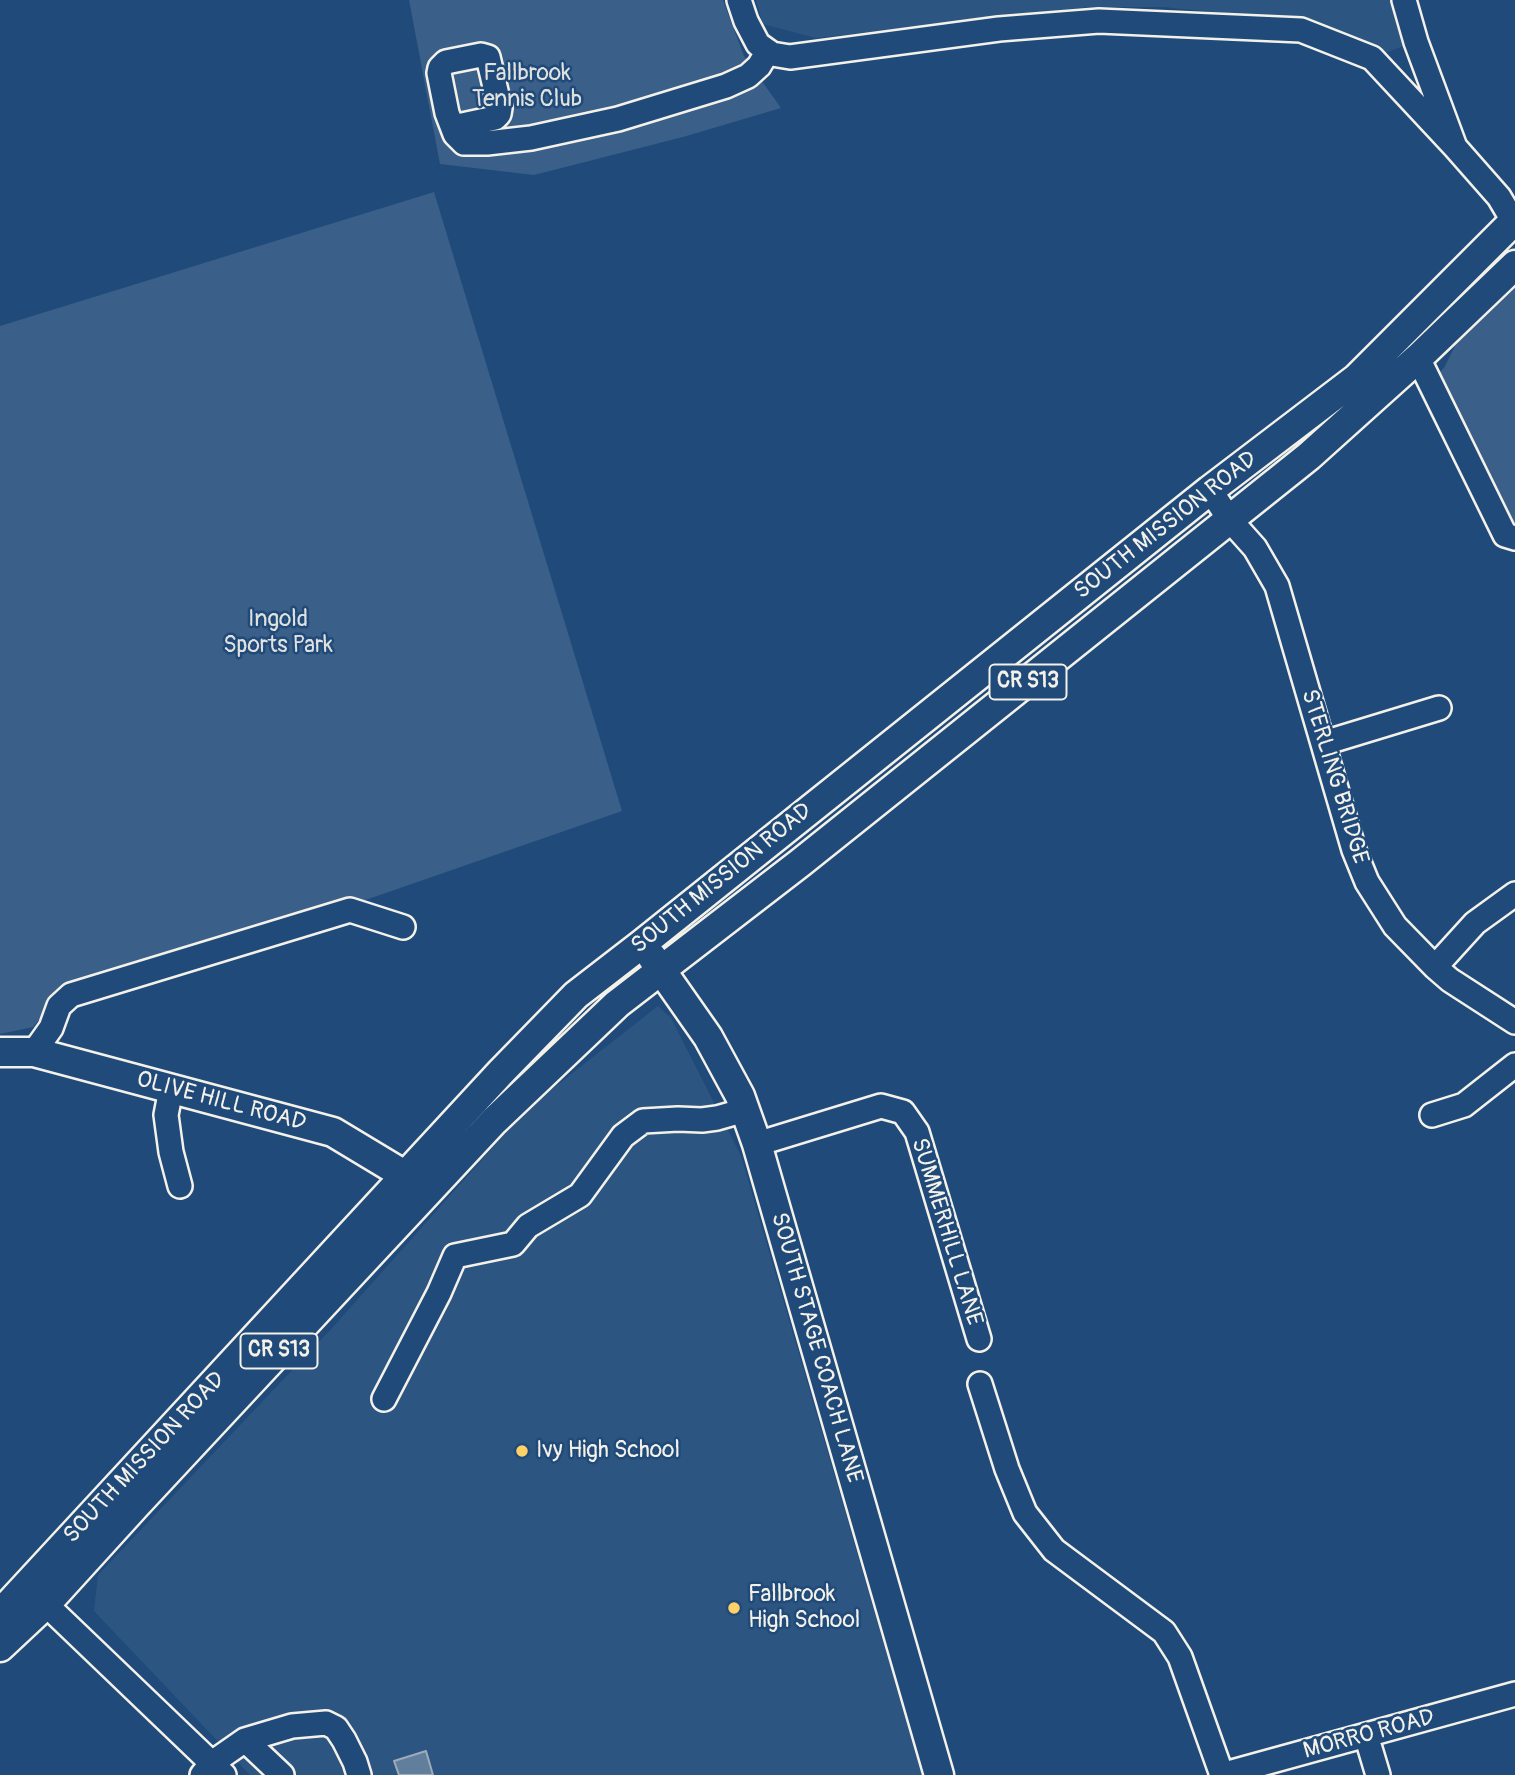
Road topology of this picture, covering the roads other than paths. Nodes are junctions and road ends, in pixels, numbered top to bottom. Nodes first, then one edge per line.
1 (739, 0) edge
2 (1404, 0) edge
3 (768, 51) junction
4 (453, 127) dead end
5 (1455, 148) junction
6 (1514, 222) edge
7 (1515, 265) edge
8 (1419, 358) junction
9 (1210, 490) junction
10 (1230, 520) junction
11 (1515, 538) edge
12 (1439, 708) dead end
13 (1324, 743) junction
14 (1515, 894) edge
15 (404, 927) dead end
16 (642, 944) junction
17 (1435, 967) junction
18 (661, 971) junction
19 (1515, 1022) edge
20 (0, 1052) edge
21 (34, 1052) junction
22 (1515, 1065) edge
23 (171, 1089) junction
24 (745, 1110) junction
25 (1432, 1115) dead end
26 (757, 1144) junction
27 (180, 1186) dead end
28 (414, 1187) junction
29 (979, 1339) dead end
30 (980, 1384) dead end
31 (384, 1399) dead end
32 (37, 1595) junction
33 (0, 1615) edge
34 (0, 1647) edge
35 (1515, 1694) edge
36 (1366, 1735) junction
37 (245, 1740) junction
38 (212, 1771) edge
39 (282, 1775) edge
40 (359, 1775) edge
41 (939, 1775) edge
42 (1222, 1775) edge
43 (1378, 1775) edge

1 - 3 street
2 - 5 street
3 - 4 street
3 - 5 street
5 - 6 street
6 - 9 main road, SOUTH MISSION ROAD / CR S13
7 - 8 main road, SOUTH MISSION ROAD / CR S13
8 - 10 main road, SOUTH MISSION ROAD / CR S13
8 - 11 street
9 - 10 street, STERLING BRIDGE
9 - 16 main road, SOUTH MISSION ROAD / CR S13
10 - 13 street, STERLING BRIDGE
10 - 18 main road, SOUTH MISSION ROAD / CR S13
12 - 13 street
13 - 17 street, STERLING BRIDGE
14 - 17 street
15 - 21 street
16 - 18 main road, SOUTH STAGE COACH LANE
16 - 28 main road, SOUTH MISSION ROAD / CR S13
17 - 19 street, STERLING BRIDGE
18 - 24 main road, SOUTH STAGE COACH LANE
18 - 28 main road, SOUTH MISSION ROAD / CR S13
20 - 21 main road, OLIVE HILL ROAD
21 - 23 main road, OLIVE HILL ROAD
22 - 25 street
23 - 27 street
23 - 28 main road, OLIVE HILL ROAD
24 - 26 main road, SOUTH STAGE COACH LANE
24 - 31 street
26 - 29 street, SUMMERHILL LANE
26 - 41 main road, SOUTH STAGE COACH LANE
28 - 32 main road, SOUTH MISSION ROAD / CR S13
30 - 42 street, MORRO ROAD
32 - 33 main road, SOUTH MISSION ROAD / CR S13
32 - 34 main road, SOUTH MISSION ROAD / CR S13
32 - 38 street
35 - 36 street, MORRO ROAD
36 - 42 street, MORRO ROAD
36 - 43 street
37 - 38 street
37 - 39 street
37 - 40 street

